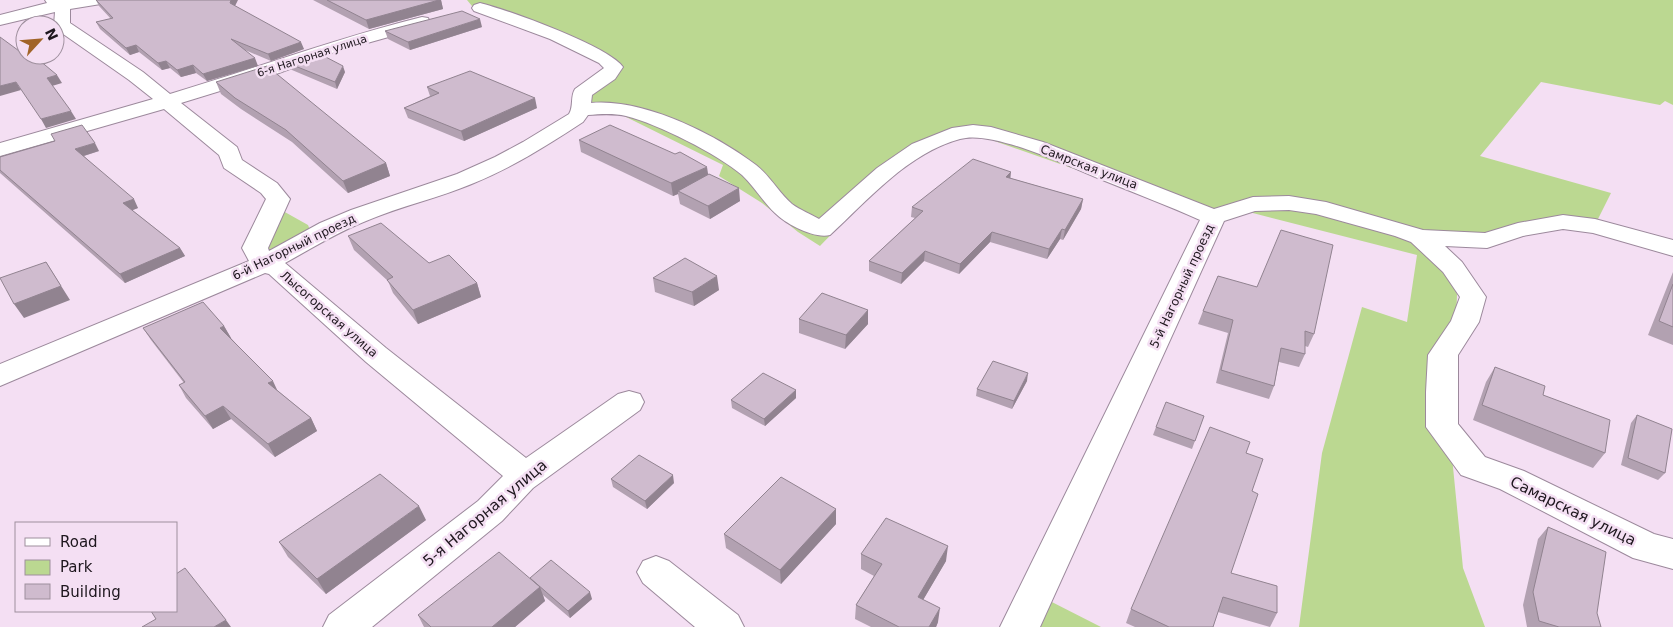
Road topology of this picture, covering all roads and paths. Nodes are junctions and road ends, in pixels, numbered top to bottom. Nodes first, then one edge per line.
1 (101, 0) edge
2 (510, 0) edge
3 (57, 3) edge
4 (434, 18) edge
5 (0, 20) edge
6 (167, 102) junction
7 (581, 110) junction
8 (0, 150) edge
9 (1213, 217) junction
10 (1420, 237) junction
11 (1673, 248) edge
12 (264, 264) junction
13 (0, 376) edge
14 (629, 402) dead end
15 (1473, 466) joint
16 (522, 479) junction
17 (1673, 554) edge
18 (656, 572) dead end
19 (343, 627) edge
20 (724, 627) edge
21 (1020, 627) edge

1 - 3 street
2 - 7 street
3 - 5 street
3 - 6 street
4 - 6 street, 6-я Нагорная улица
6 - 8 street, 6-я Нагорная улица
6 - 12 street
7 - 9 street, Самрская улица
7 - 12 street, 6-й Нагорный проезд
9 - 10 street, 5-й Нагорный проезд
9 - 21 street, 5-й Нагорный проезд
10 - 11 street
10 - 15 street, 5-й Нагорный проезд
12 - 13 street, 6-й Нагорный проезд
12 - 16 street, Лысогорская улица
14 - 16 street, 5-я Нагорная улица
15 - 17 street, Самарская улица
16 - 19 street, 5-я Нагорная улица
18 - 20 street

